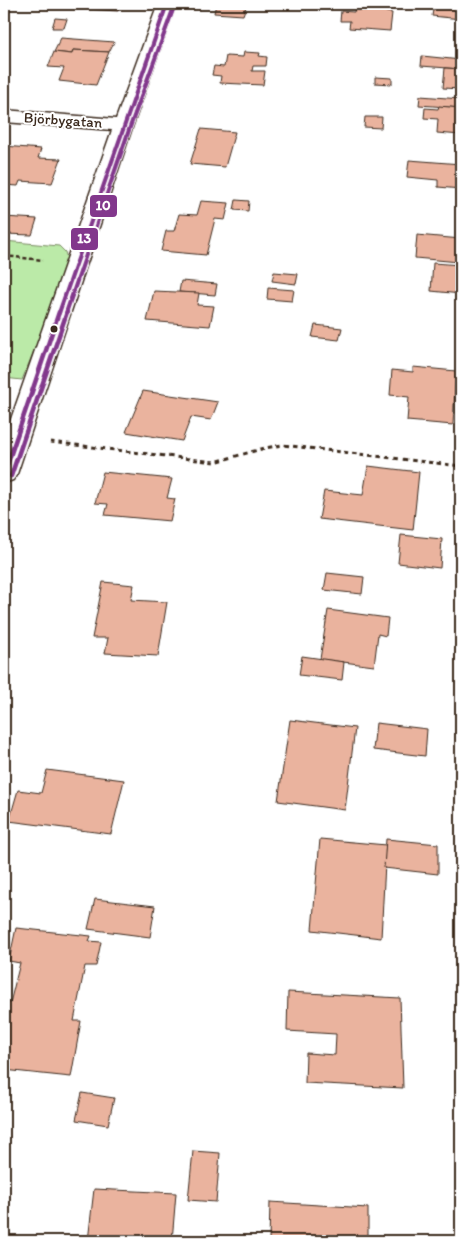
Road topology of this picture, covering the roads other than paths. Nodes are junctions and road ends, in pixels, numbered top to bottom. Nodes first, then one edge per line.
1 (167, 4) edge
2 (4, 116) edge
3 (123, 125) junction
4 (4, 474) edge

1 - 3 street
2 - 3 street, Björbygatan
3 - 4 street

